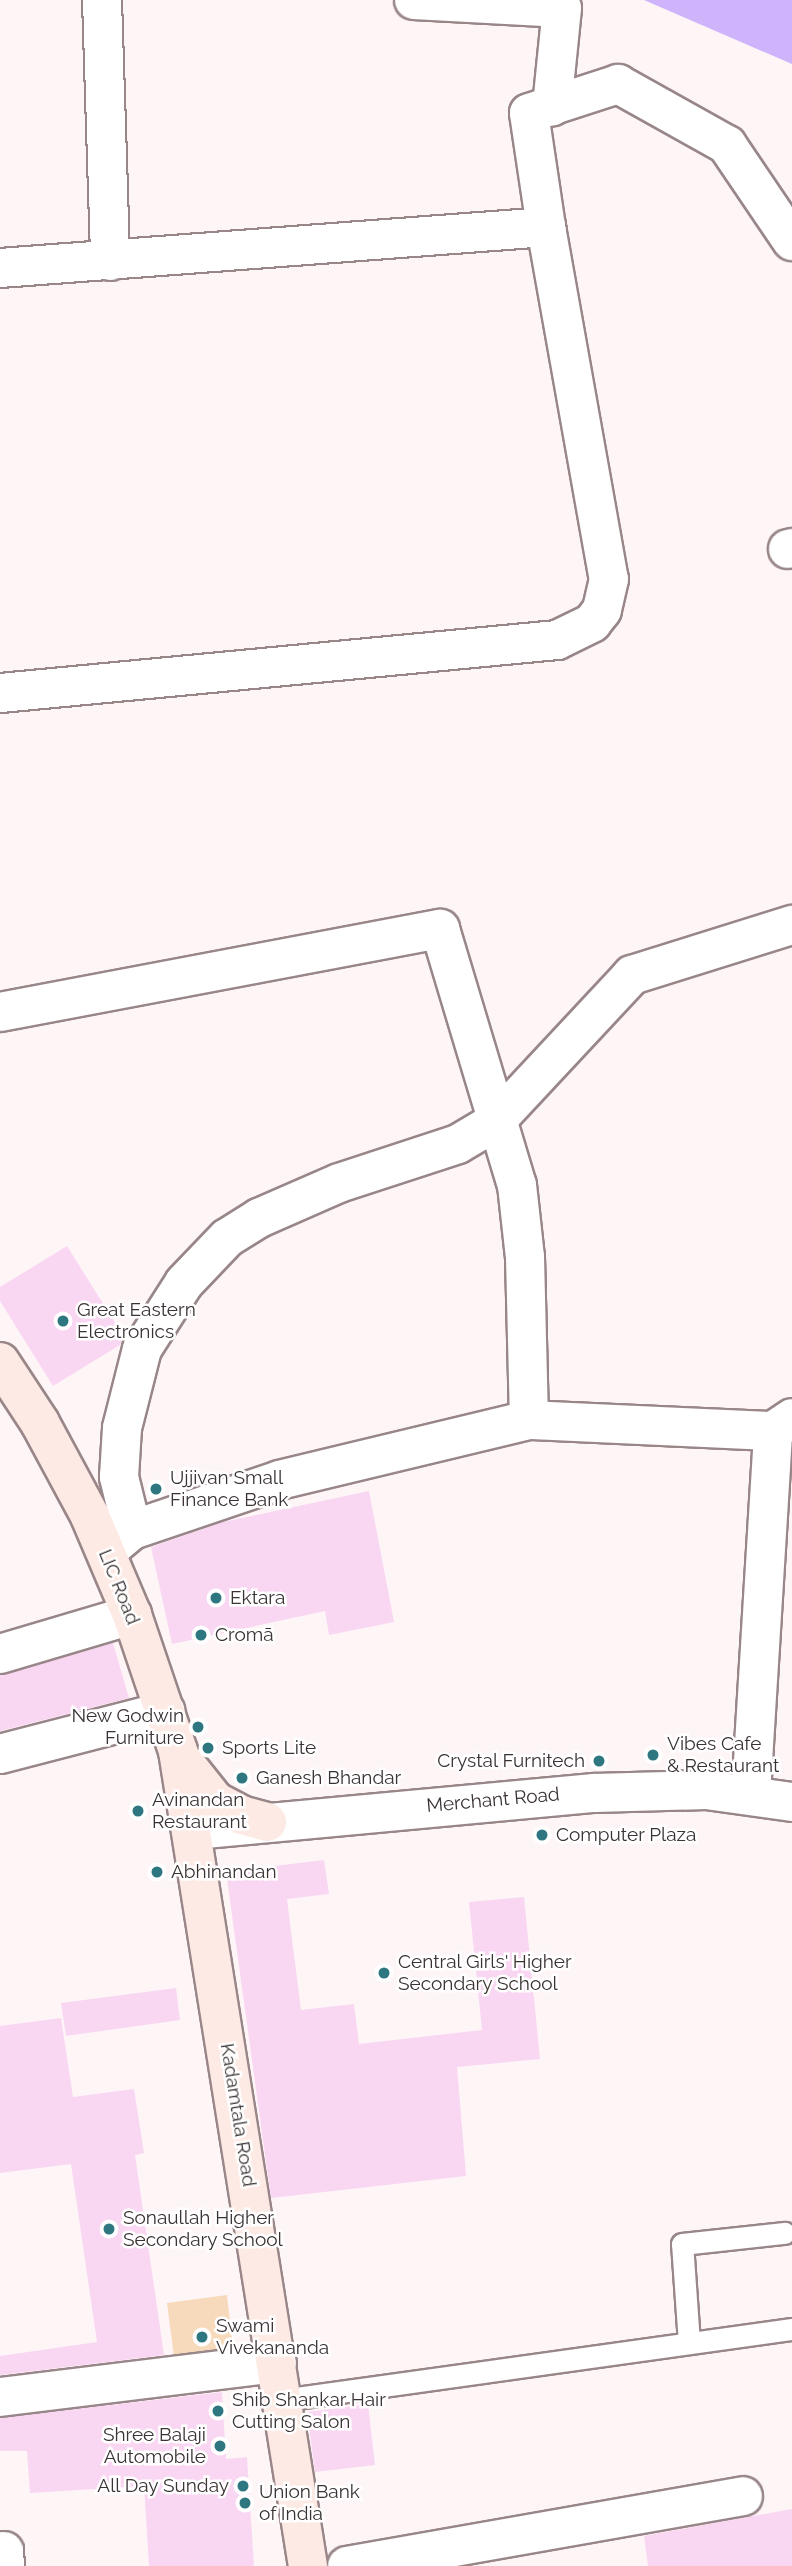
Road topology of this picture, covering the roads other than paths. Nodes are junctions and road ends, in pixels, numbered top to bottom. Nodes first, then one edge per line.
1 (102, 0) edge
2 (414, 0) edge
3 (552, 106) junction
4 (546, 227) junction
5 (792, 241) edge
6 (110, 261) junction
7 (0, 268) edge
8 (0, 693) edge
9 (792, 925) edge
10 (0, 1012) edge
11 (495, 1122) junction
12 (0, 1362) edge
13 (528, 1420) junction
14 (783, 1424) edge
15 (119, 1541) junction
16 (132, 1615) junction
17 (0, 1654) edge
18 (166, 1711) junction
19 (178, 1751) junction
20 (0, 1754) edge
21 (751, 1794) junction
22 (792, 1802) edge
23 (267, 1822) junction
24 (194, 1830) junction
25 (784, 2233) dead end
26 (792, 2329) edge
27 (690, 2343) junction
28 (279, 2381) junction
29 (0, 2398) edge
30 (743, 2496) dead end
31 (308, 2566) edge
32 (347, 2566) edge

1 - 6 street
2 - 3 street
3 - 4 street
3 - 5 street
4 - 6 street
4 - 8 street
6 - 7 street
9 - 11 street
10 - 11 street
11 - 13 street
11 - 15 street
12 - 15 main road, LIC Road
13 - 14 street
13 - 15 street
14 - 21 street
15 - 16 main road, LIC Road
16 - 17 street
16 - 18 main road, LIC Road
18 - 19 main road, LIC Road
18 - 20 street
19 - 23 main road
19 - 24 main road, LIC Road
21 - 22 street, Merchant Road
21 - 23 street, Merchant Road
23 - 24 street, Merchant Road
24 - 28 main road, Kadamtala Road
25 - 27 lane
26 - 27 lane
27 - 28 lane
28 - 29 street
28 - 31 main road, Kadamtala Road
30 - 32 street

